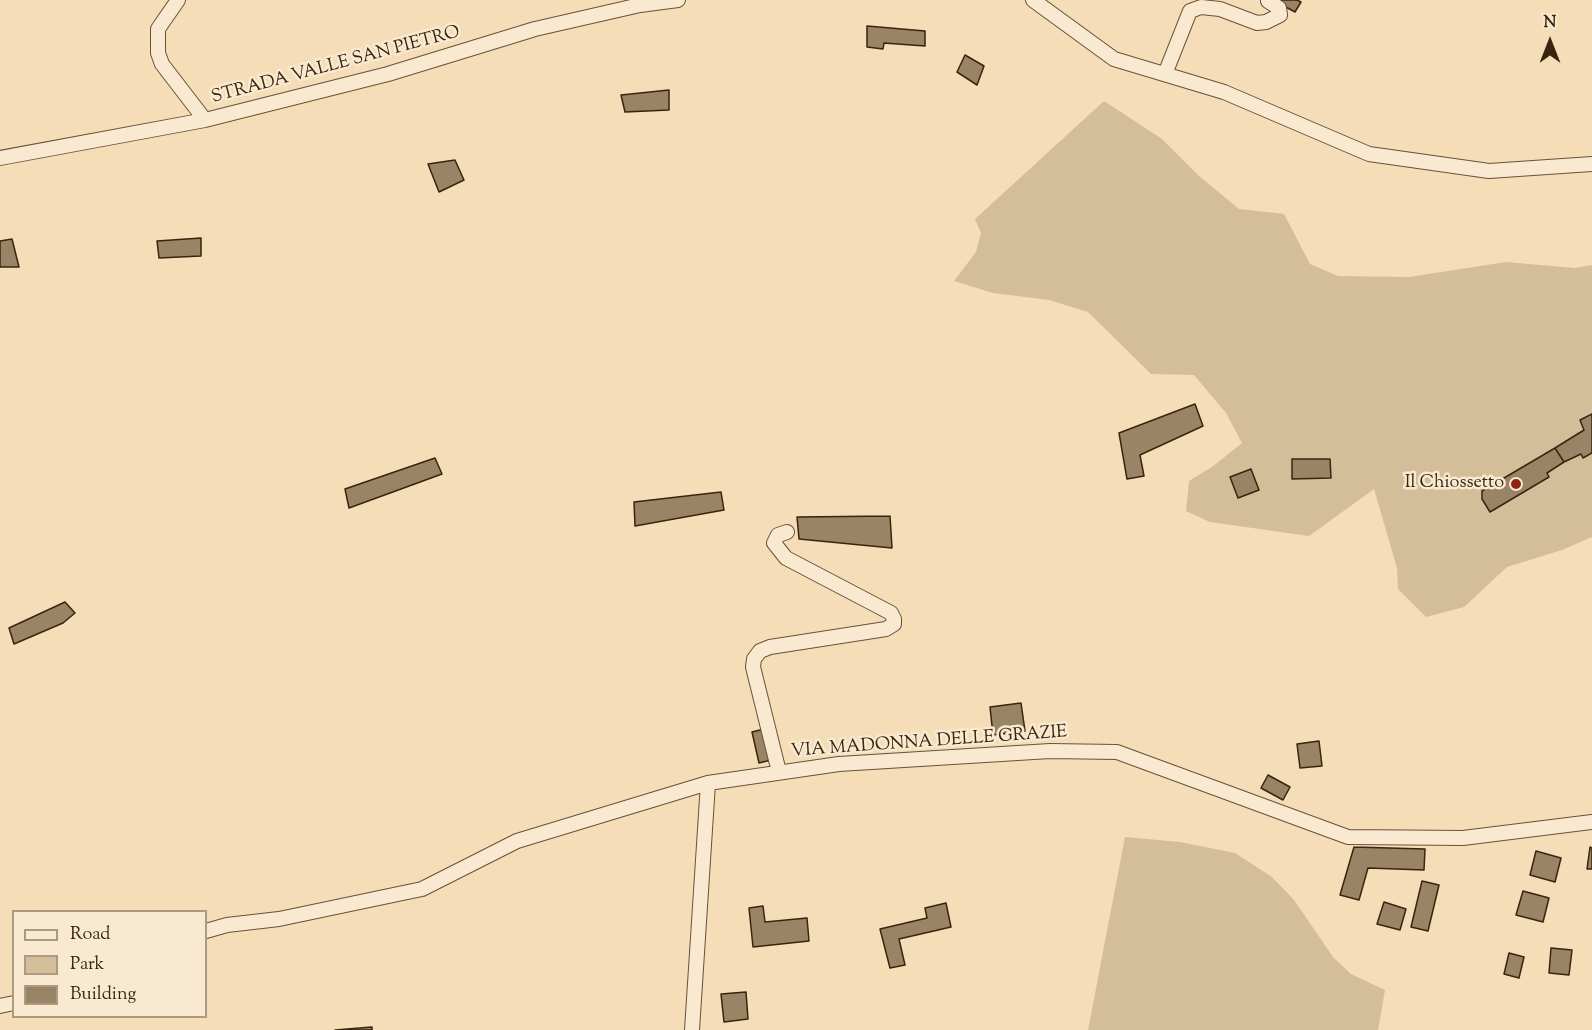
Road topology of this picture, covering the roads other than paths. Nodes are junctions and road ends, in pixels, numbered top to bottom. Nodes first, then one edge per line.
1 (178, 0) edge
2 (678, 0) edge
3 (1033, 0) edge
4 (1268, 1) edge
5 (1165, 74) junction
6 (205, 120) junction
7 (0, 158) edge
8 (1592, 164) edge
9 (787, 532) dead end
10 (779, 772) junction
11 (708, 783) junction
12 (1592, 822) edge
13 (207, 931) edge
14 (692, 1030) edge

1 - 6 street
2 - 6 street, STRADA VALLE SAN PIETRO
3 - 5 street
4 - 5 street
5 - 8 street
6 - 7 street, STRADA VALLE SAN PIETRO
9 - 10 street
10 - 11 street, VIA MADONNA DELLE GRAZIE
10 - 12 street, VIA MADONNA DELLE GRAZIE
11 - 13 street, VIA MADONNA DELLE GRAZIE
11 - 14 street

